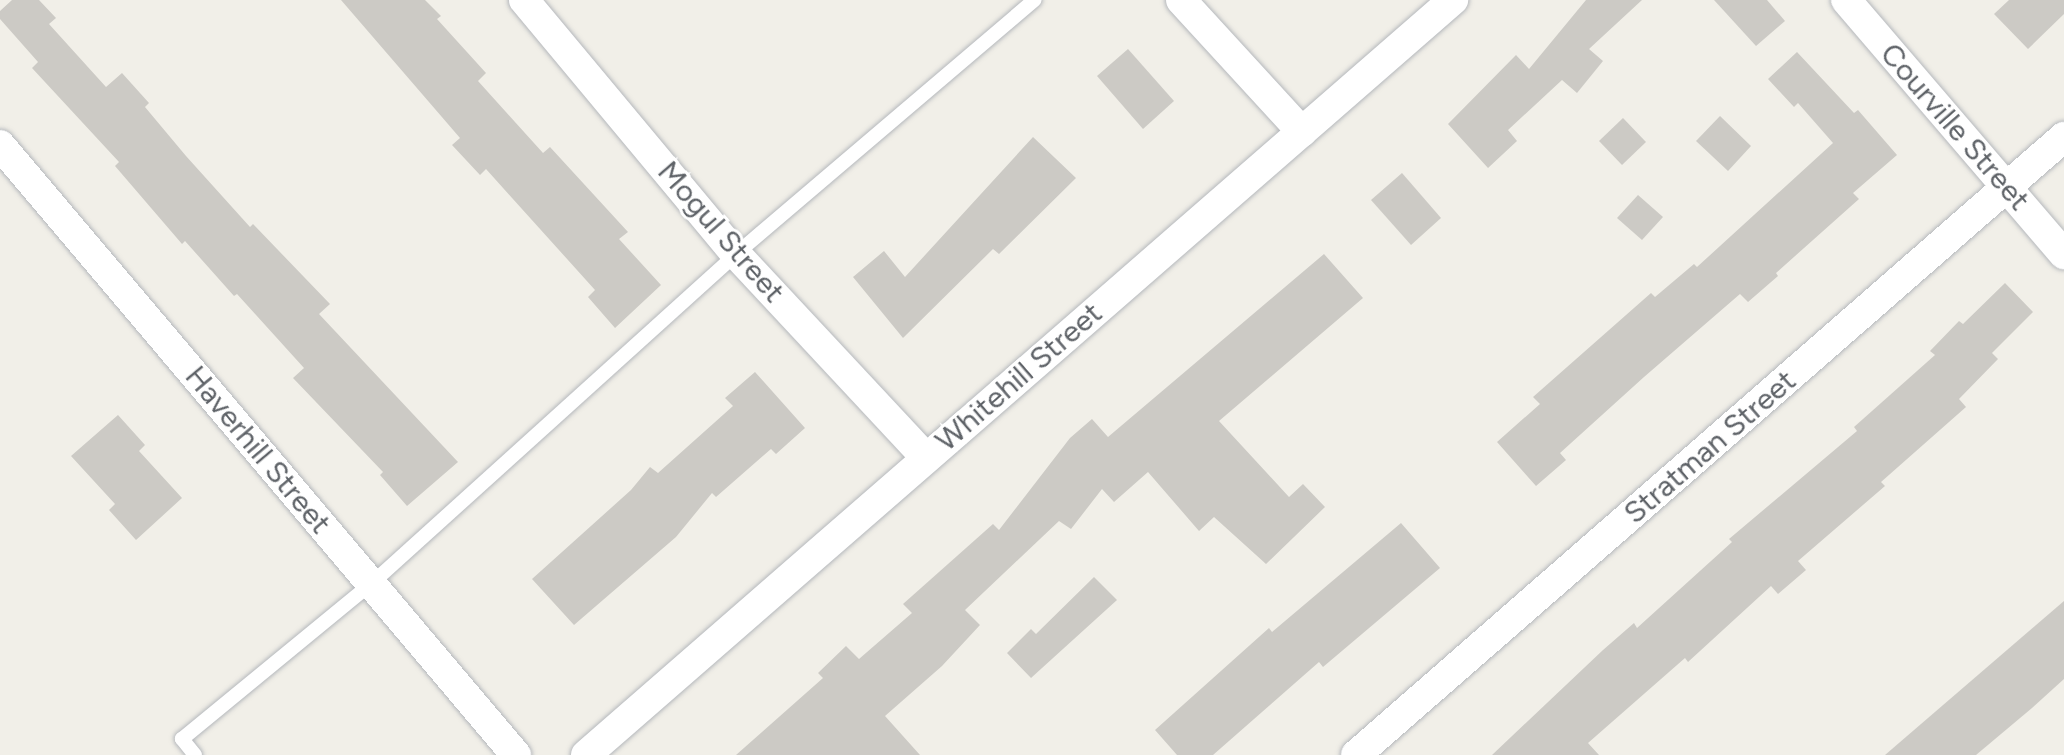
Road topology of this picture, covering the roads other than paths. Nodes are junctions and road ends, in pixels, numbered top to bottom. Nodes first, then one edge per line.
1 (524, 0) edge
2 (1034, 0) edge
3 (1181, 0) edge
4 (1453, 0) edge
5 (1846, 0) edge
6 (1302, 132) junction
7 (2064, 137) edge
8 (0, 145) edge
9 (2008, 188) junction
10 (736, 254) junction
11 (2064, 254) edge
12 (926, 458) junction
13 (371, 584) junction
14 (195, 755) edge
15 (516, 755) edge
16 (586, 755) edge
17 (1356, 755) edge

1 - 10 street, Mogul Street
2 - 10 lane
3 - 6 street
4 - 6 street, Whitehill Street
5 - 9 street, Courville Street
6 - 12 street, Whitehill Street
7 - 9 street, Stratman Street
8 - 13 street, Haverhill Street
9 - 11 street, Courville Street
9 - 17 street, Stratman Street
10 - 12 street, Mogul Street
10 - 13 lane
12 - 16 street, Whitehill Street
13 - 14 lane
13 - 15 street, Haverhill Street

